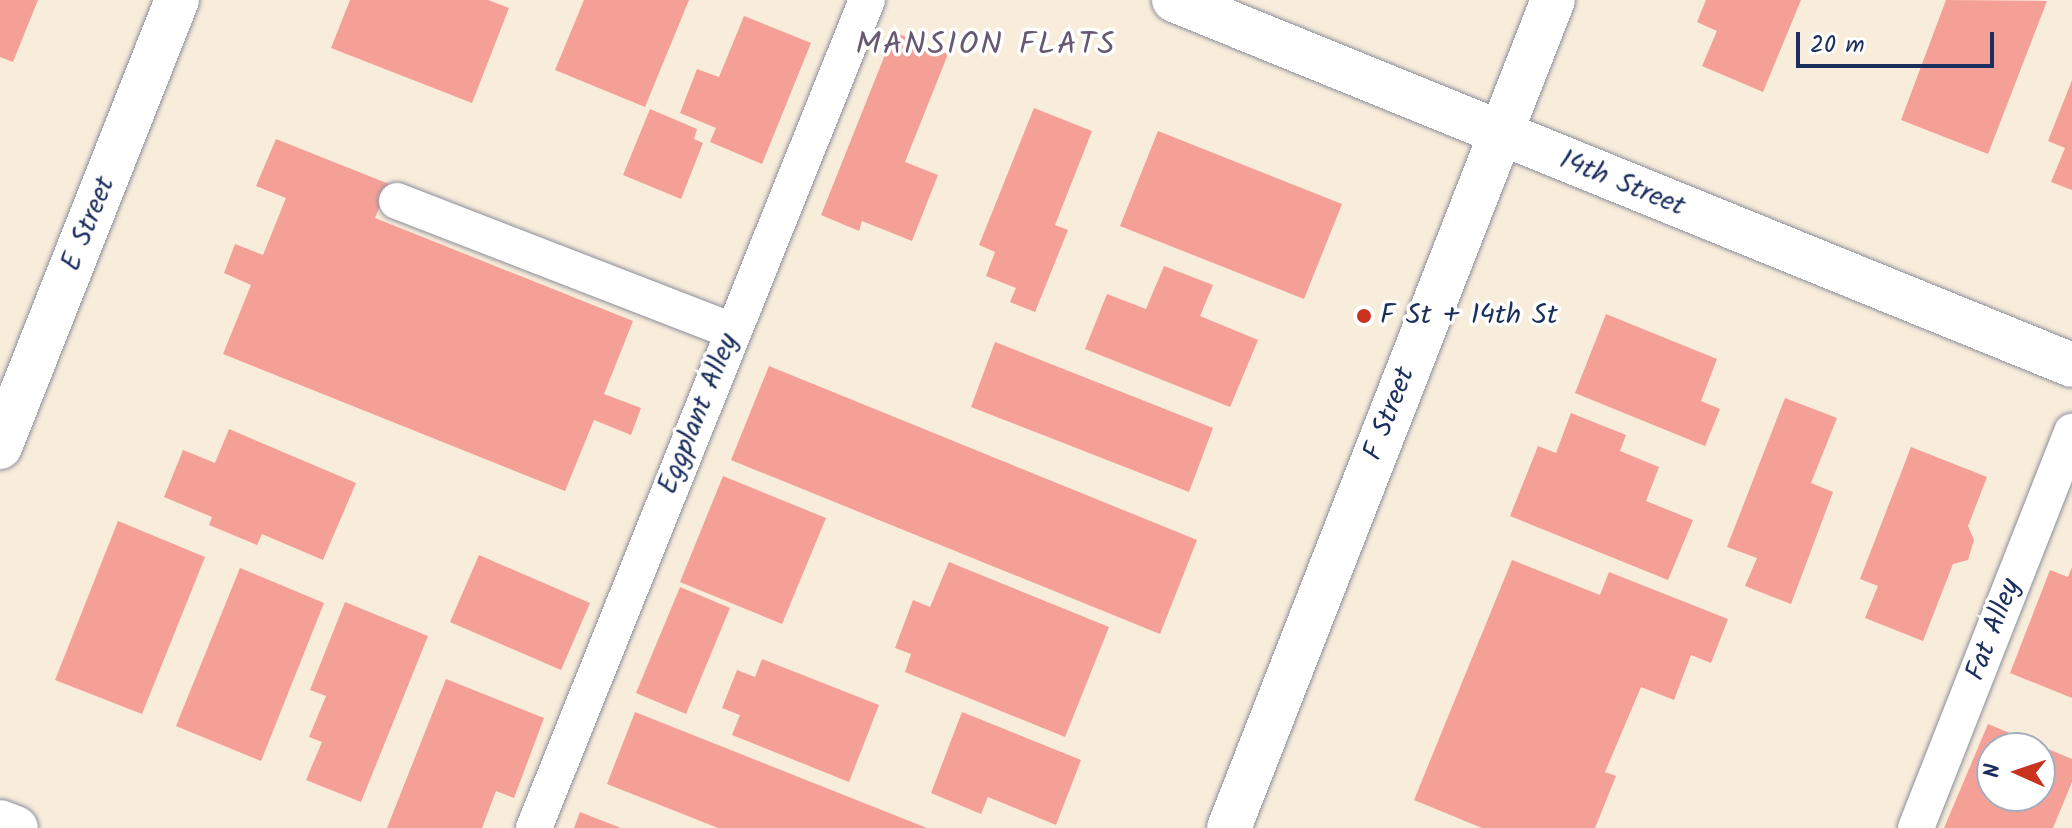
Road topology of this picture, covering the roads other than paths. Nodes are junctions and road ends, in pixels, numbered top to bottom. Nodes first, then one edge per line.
1 (177, 0) edge
2 (867, 0) edge
3 (1174, 0) edge
4 (1553, 0) edge
5 (1500, 134) junction
6 (397, 201) dead end
7 (732, 331) junction
8 (2072, 365) edge
9 (2072, 432) edge
10 (0, 447) edge
11 (0, 822) edge
12 (16, 828) edge
13 (534, 828) edge
14 (1229, 828) edge
15 (1916, 828) edge

1 - 10 street, E Street
2 - 7 lane, Eggplant Alley
3 - 5 street, 14th Street
4 - 5 street, F Street
5 - 8 street, 14th Street
5 - 14 street, F Street
6 - 7 lane
7 - 13 lane, Eggplant Alley
9 - 15 lane, Fat Alley
11 - 12 street

